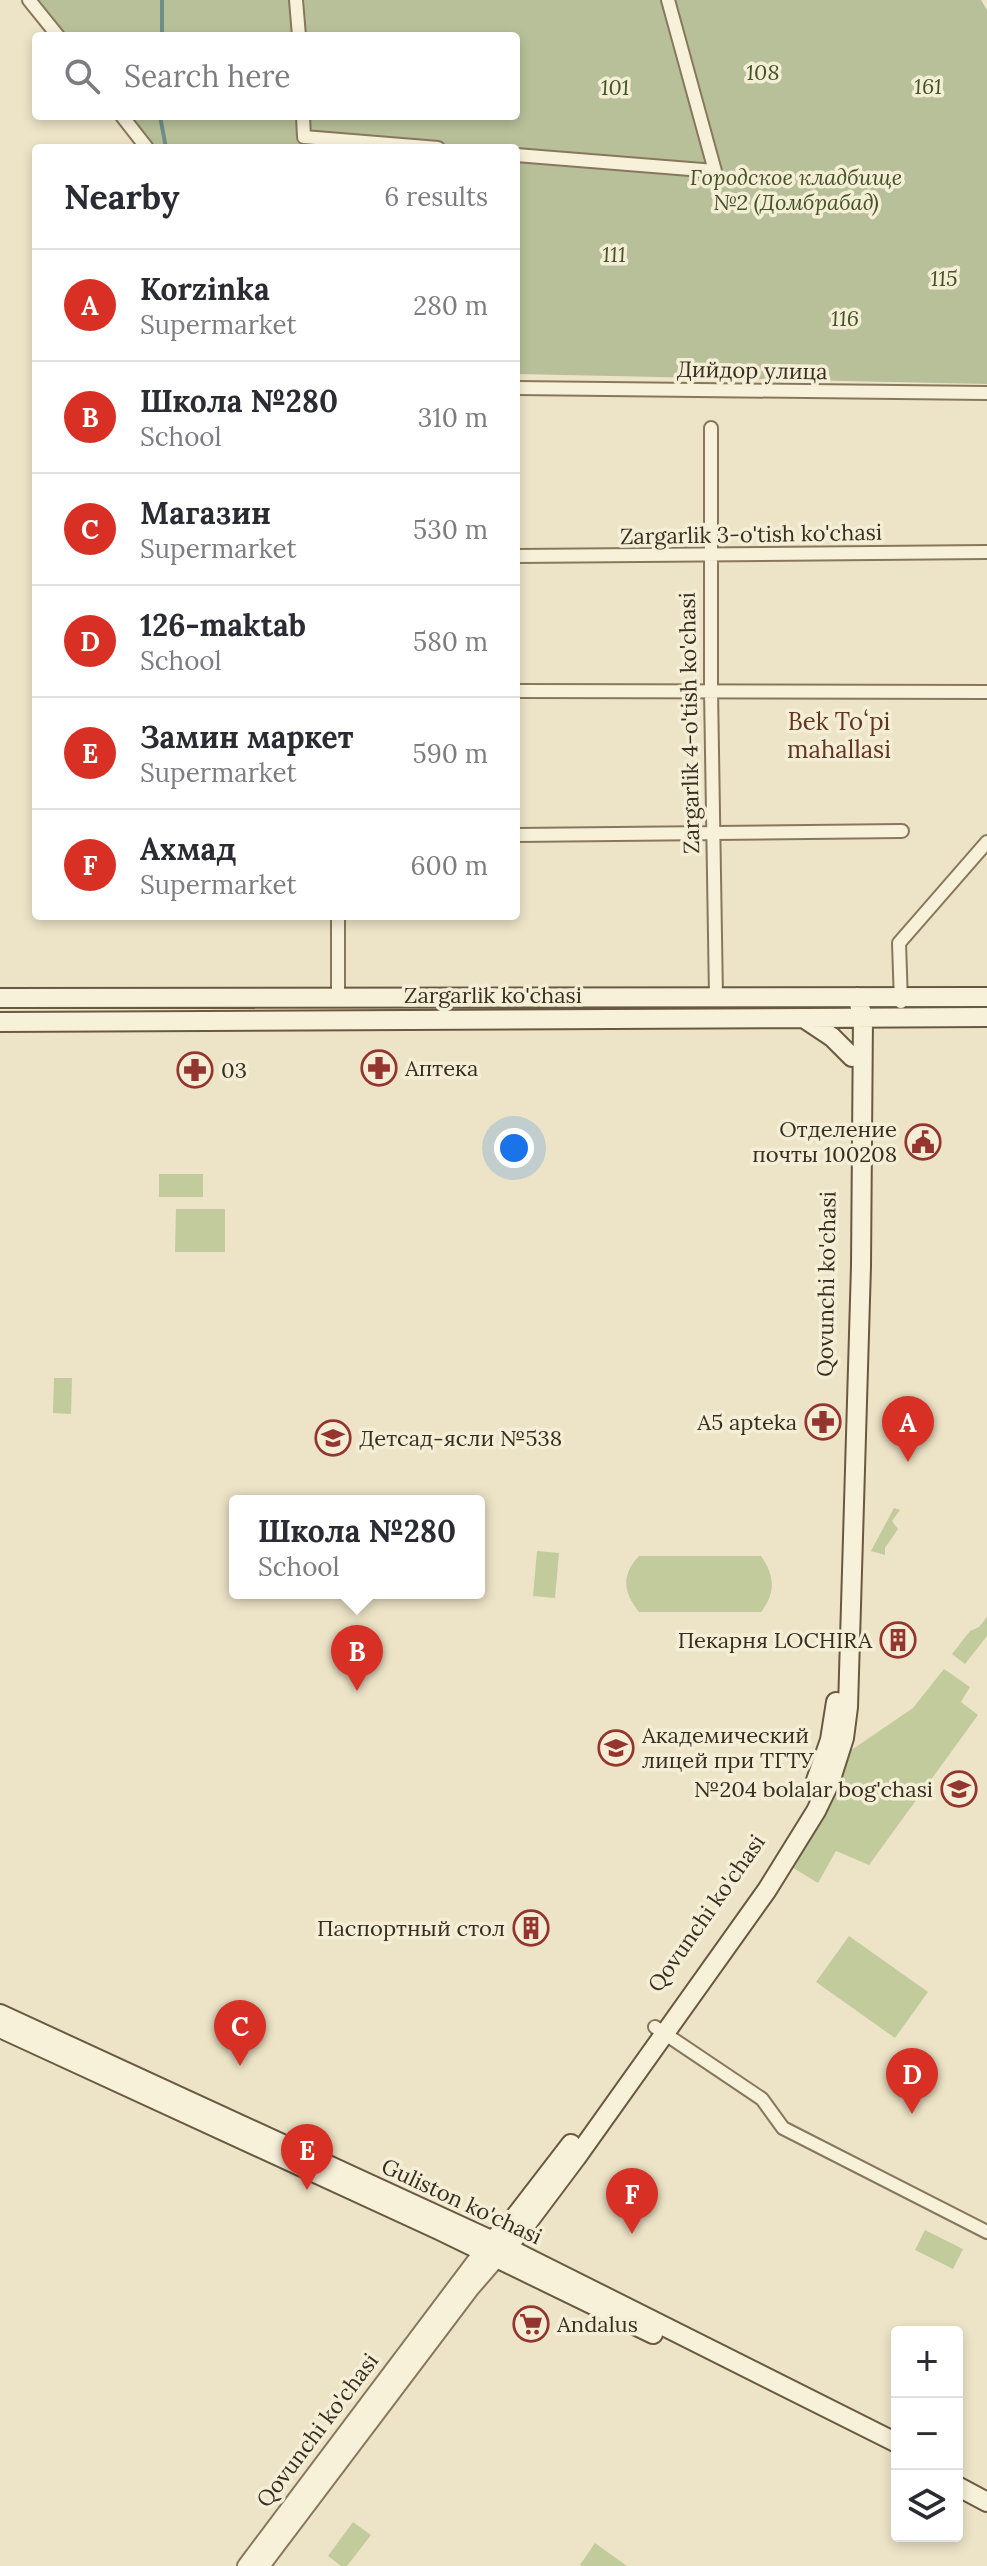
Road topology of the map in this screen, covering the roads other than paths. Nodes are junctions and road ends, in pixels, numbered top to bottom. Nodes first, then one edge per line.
1 (29, 0) edge
2 (296, 0) edge
3 (668, 0) edge
4 (55, 32) edge
5 (299, 32) edge
6 (125, 120) edge
7 (303, 120) edge
8 (144, 144) edge
9 (389, 144) edge
10 (520, 155) edge
11 (520, 388) edge
12 (987, 393) edge
13 (711, 428) dead end
14 (987, 552) edge
15 (711, 554) junction
16 (520, 556) edge
17 (711, 690) junction
18 (520, 691) edge
19 (987, 692) edge
20 (902, 831) dead end
21 (714, 834) junction
22 (520, 835) edge
23 (987, 842) edge
24 (338, 920) edge
25 (716, 997) junction
26 (857, 997) junction
27 (901, 997) junction
28 (987, 997) edge
29 (0, 998) edge
30 (224, 998) junction
31 (338, 998) junction
32 (802, 1017) junction
33 (857, 1017) junction
34 (987, 1017) edge
35 (717, 1018) junction
36 (901, 1018) junction
37 (338, 1020) junction
38 (224, 1021) junction
39 (0, 1022) edge
40 (852, 1057) junction
41 (0, 2014) edge
42 (0, 2028) edge
43 (660, 2031) junction
44 (987, 2232) edge
45 (495, 2250) junction
46 (891, 2440) edge
47 (891, 2452) edge
48 (963, 2476) edge
49 (987, 2488) edge
50 (963, 2489) edge
51 (987, 2502) edge
52 (246, 2566) edge
53 (261, 2566) edge

1 - 4 street
2 - 5 street
3 - 10 street
6 - 8 street
7 - 9 street
11 - 12 street, Дийдор улица
13 - 15 street, Zargarlik 4-o'tish ko'chasi
14 - 15 street, Zargarlik 3-o'tish ko'chasi
15 - 16 street, Zargarlik 3-o'tish ko'chasi
15 - 17 street, Zargarlik 4-o'tish ko'chasi
17 - 18 street
17 - 19 street
17 - 21 street, Zargarlik 4-o'tish ko'chasi
20 - 21 street
21 - 22 street
21 - 25 street, Zargarlik 4-o'tish ko'chasi
23 - 27 street
24 - 31 street
25 - 26 main road, Zargarlik ko'chasi
25 - 31 main road, Zargarlik ko'chasi
25 - 35 main road, Zargarlik 4-o'tish ko'chasi
26 - 27 main road, Zargarlik ko'chasi
26 - 33 main road, Qovunchi ko'chasi
27 - 28 main road, Zargarlik ko'chasi
27 - 36 street
29 - 30 main road, Zargarlik ko'chasi
30 - 31 main road, Zargarlik ko'chasi
30 - 38 main road
31 - 37 main road
32 - 33 main road, Zargarlik ko'chasi
32 - 35 main road, Zargarlik ko'chasi
32 - 40 main road
33 - 36 main road, Zargarlik ko'chasi
33 - 40 main road, Qovunchi ko'chasi
33 - 43 main road, Qovunchi ko'chasi
34 - 36 main road, Zargarlik ko'chasi
35 - 37 main road, Zargarlik ko'chasi
37 - 38 main road, Zargarlik ko'chasi
38 - 39 main road, Zargarlik ko'chasi
40 - 43 main road, Qovunchi ko'chasi
41 - 45 main road, Guliston ko'chasi
42 - 45 main road, Guliston ko'chasi
43 - 44 street
43 - 45 main road, Qovunchi ko'chasi
45 - 46 main road, Guliston ko'chasi
45 - 47 main road, Guliston ko'chasi
45 - 52 street, Qovunchi ko'chasi
45 - 53 street, Qovunchi ko'chasi
48 - 49 main road
50 - 51 main road

